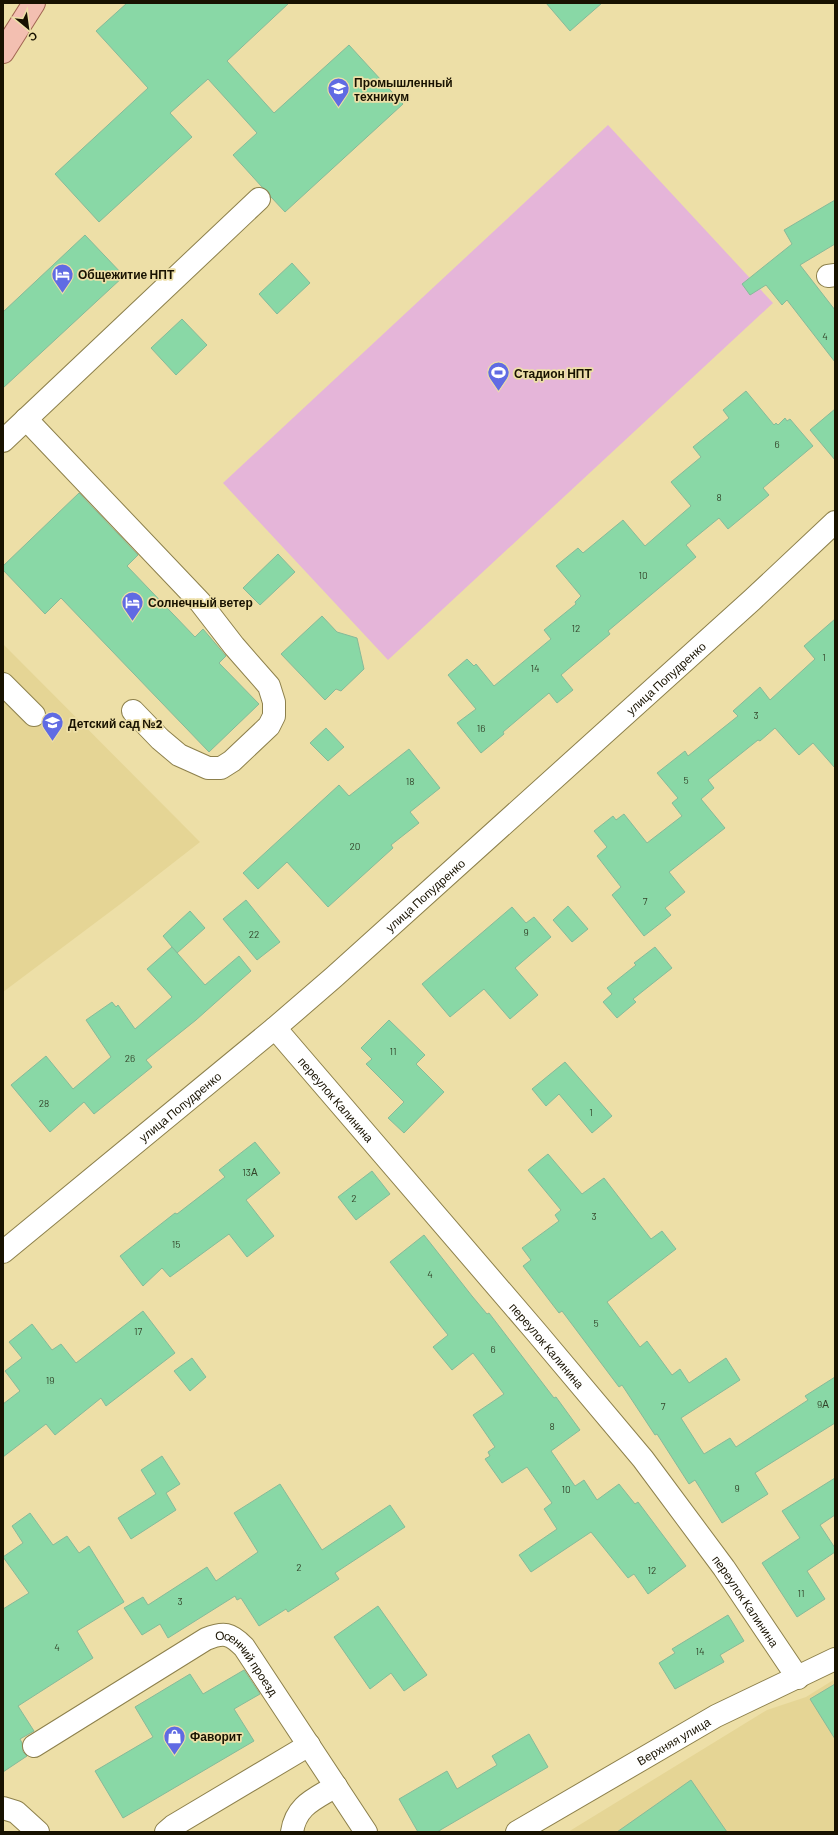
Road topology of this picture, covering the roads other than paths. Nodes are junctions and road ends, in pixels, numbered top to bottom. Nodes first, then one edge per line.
1 (34, 3) edge
2 (3, 52) edge
3 (259, 199) dead end
4 (26, 419) junction
5 (3, 441) edge
6 (835, 522) edge
7 (3, 684) edge
8 (133, 711) dead end
9 (34, 715) dead end
10 (275, 1028) junction
11 (3, 1252) edge
12 (835, 1659) edge
13 (798, 1678) junction
14 (309, 1745) junction
15 (34, 1746) dead end
16 (336, 1786) junction
17 (3, 1808) edge
18 (38, 1832) edge
19 (166, 1832) edge
20 (292, 1832) edge
21 (366, 1832) edge
22 (516, 1832) edge

1 - 2 main road
3 - 4 street
4 - 5 street
4 - 8 street
6 - 10 street, улица Попудренко
7 - 9 street
10 - 11 street, улица Попудренко
10 - 13 street, переулок Калинина
12 - 13 street, Верхняя улица
13 - 22 street, Верхняя улица
14 - 15 street, Осенний проезд
14 - 16 street, Осенний проезд
14 - 19 street
16 - 20 street
16 - 21 street, Осенний проезд
17 - 18 street

